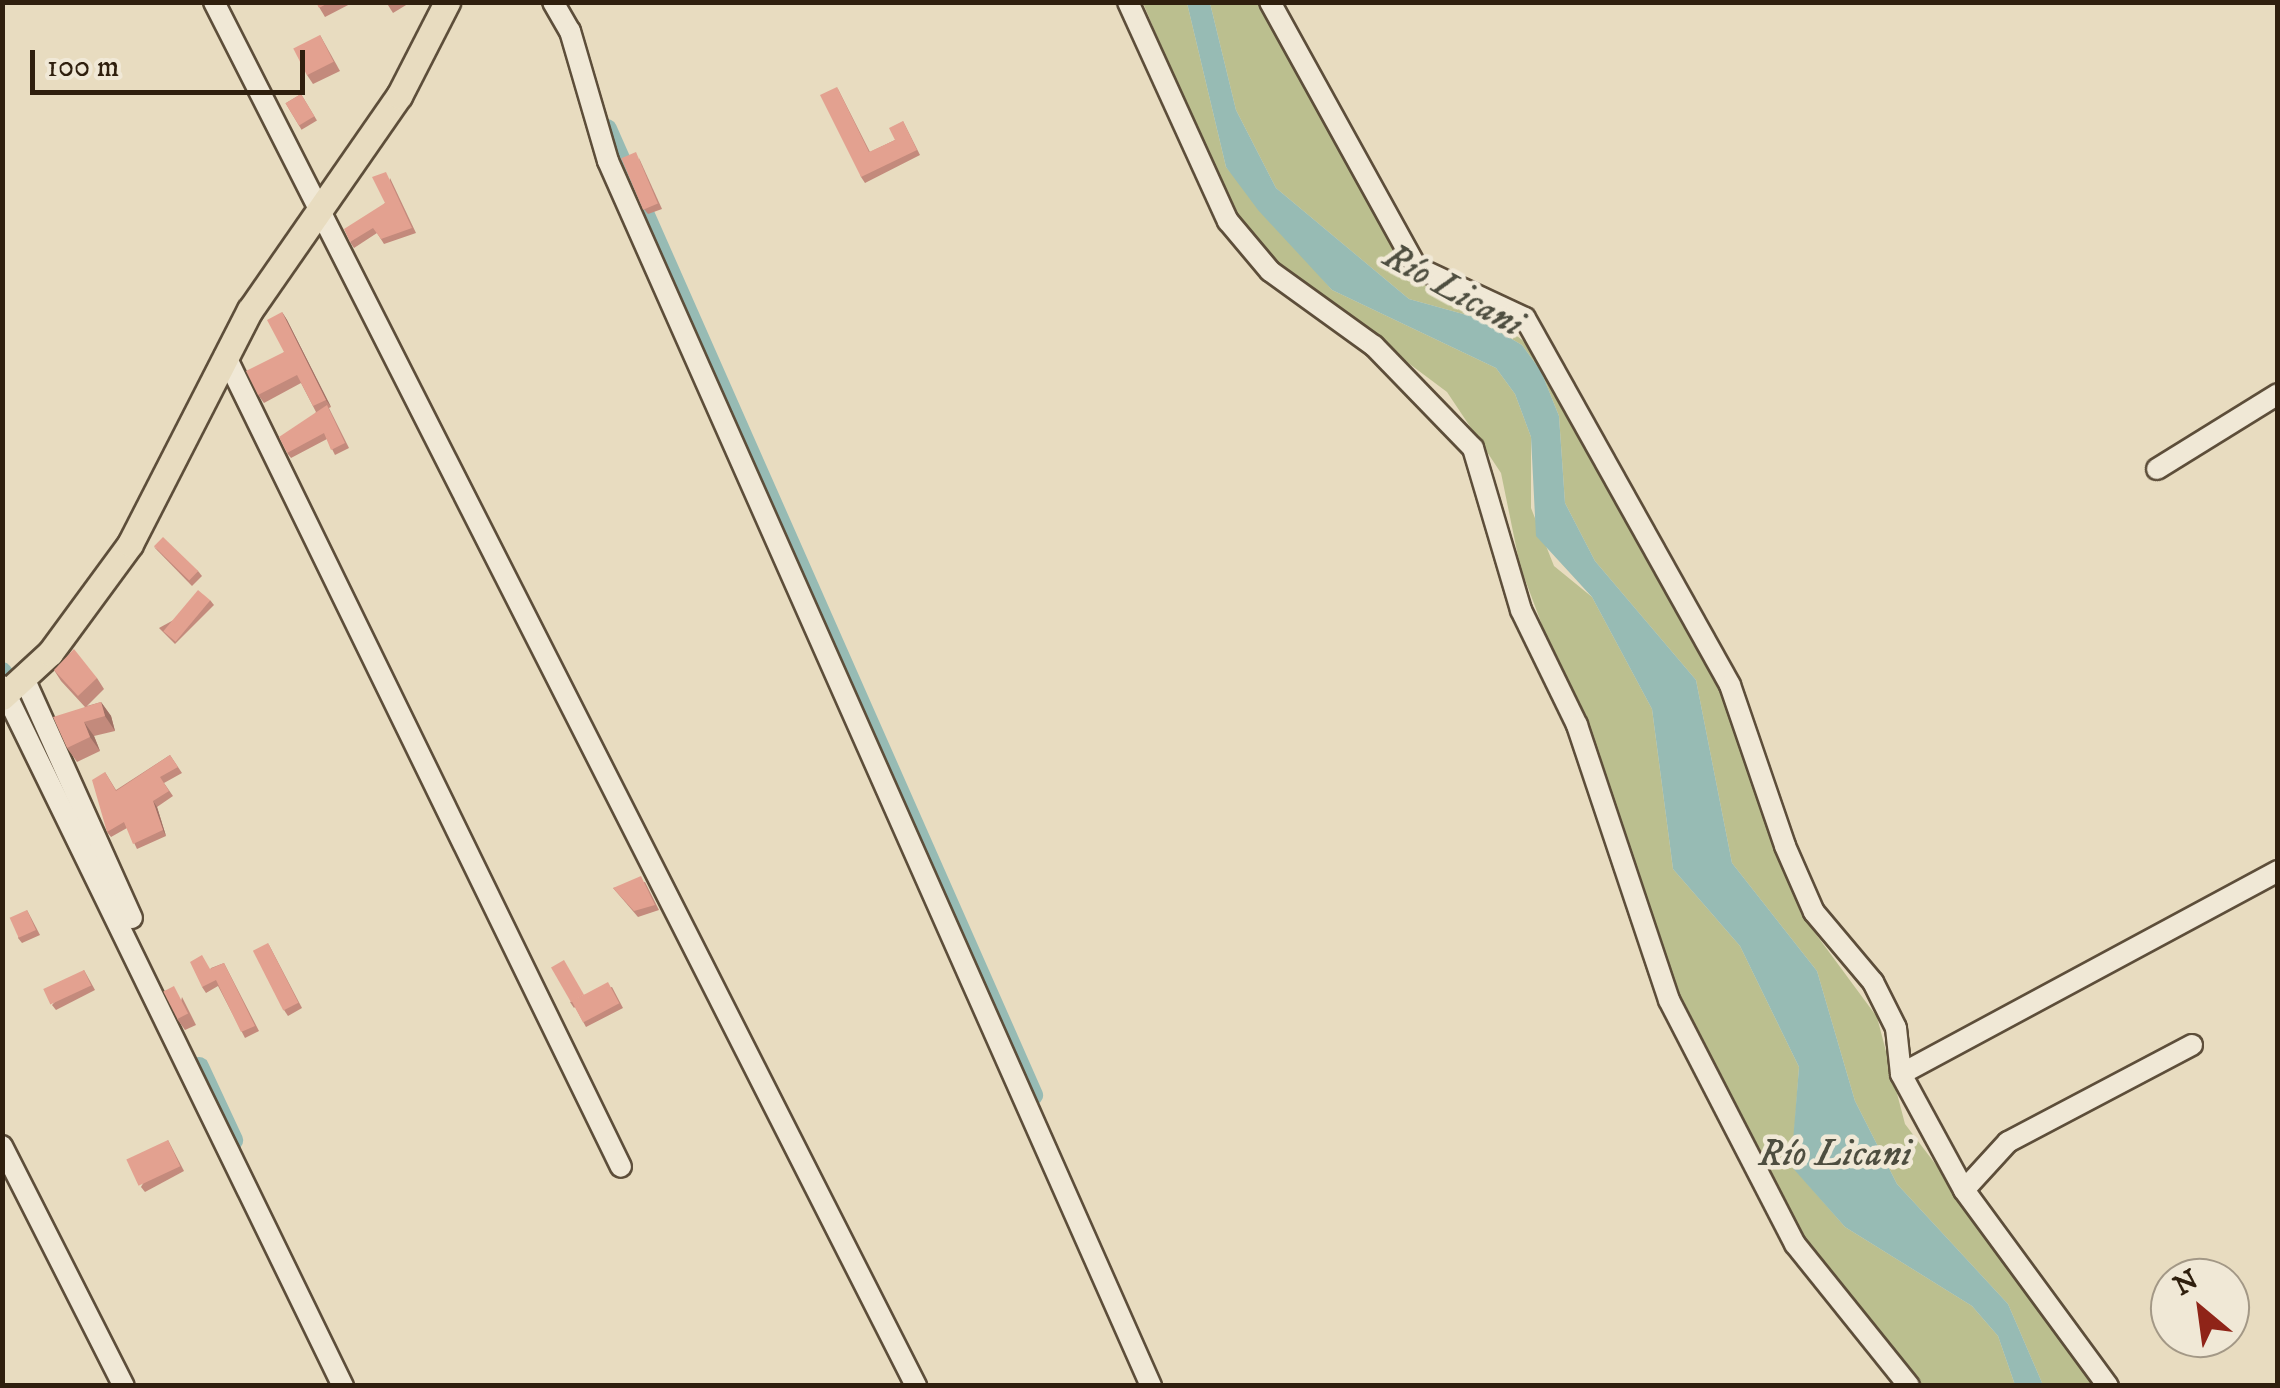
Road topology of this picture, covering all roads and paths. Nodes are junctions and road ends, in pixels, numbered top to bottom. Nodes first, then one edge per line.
1 (214, 2) edge
2 (447, 2) edge
3 (552, 2) edge
4 (1128, 2) edge
5 (1270, 2) edge
6 (320, 208) junction
7 (225, 355) junction
8 (2278, 394) edge
9 (2157, 469) dead end
10 (9, 689) edge
11 (2278, 871) edge
12 (132, 918) dead end
13 (2192, 1045) dead end
14 (1901, 1074) junction
15 (2, 1146) edge
16 (621, 1166) dead end
17 (1964, 1190) junction
18 (124, 1386) edge
19 (343, 1386) edge
20 (916, 1386) edge
21 (1151, 1386) edge
22 (1909, 1386) edge
23 (2108, 1386) edge

1 - 6 street
2 - 6 main road
3 - 21 street
4 - 22 street
5 - 14 street
6 - 7 main road
6 - 20 street
7 - 10 main road
7 - 16 street
8 - 9 street
10 - 12 street
10 - 19 street
11 - 14 street
13 - 17 street
14 - 17 street
15 - 18 street
17 - 23 street

